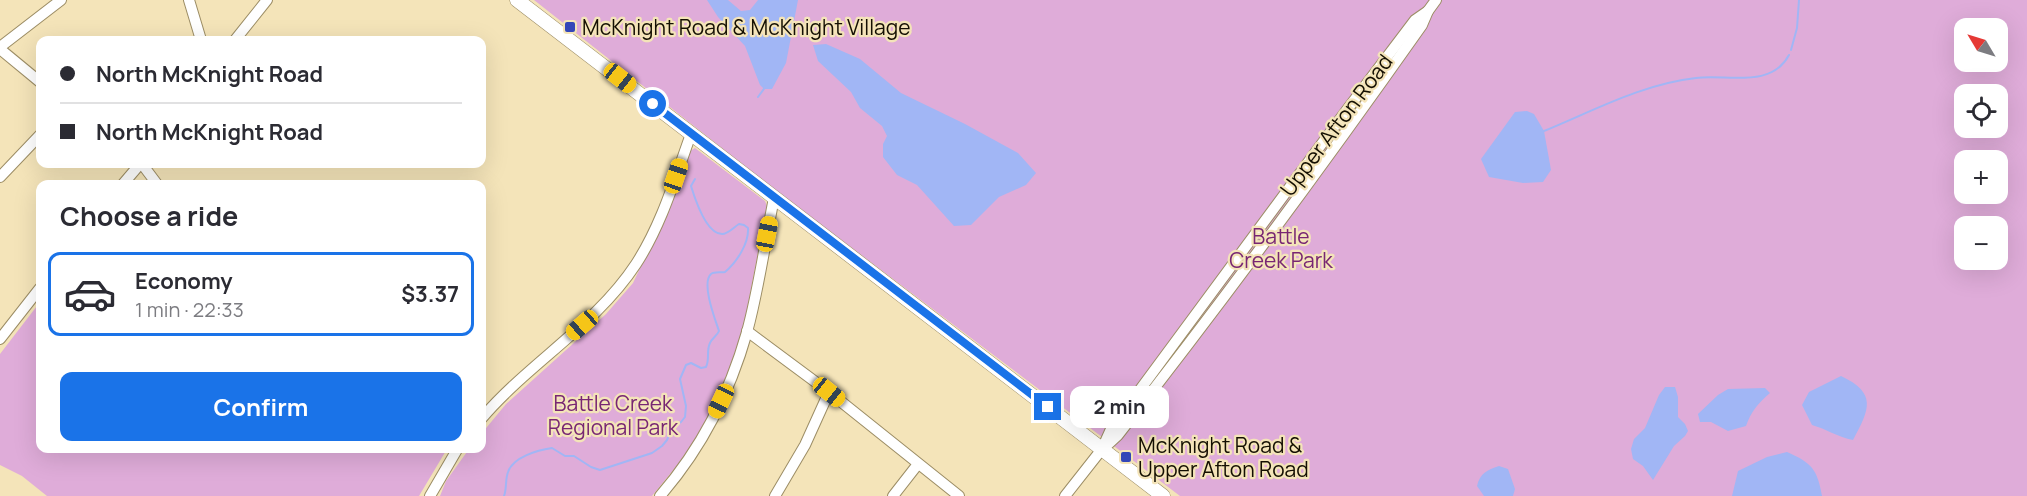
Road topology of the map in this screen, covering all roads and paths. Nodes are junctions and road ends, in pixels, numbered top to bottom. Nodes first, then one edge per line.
1 (61, 0) edge
2 (189, 0) edge
3 (267, 0) edge
4 (519, 0) edge
5 (1436, 0) edge
6 (200, 36) edge
7 (239, 36) edge
8 (0, 48) edge
9 (36, 79) edge
10 (691, 134) junction
11 (36, 139) edge
12 (137, 168) edge
13 (144, 168) edge
14 (0, 177) edge
15 (127, 180) edge
16 (154, 180) edge
17 (774, 198) junction
18 (36, 293) edge
19 (747, 330) junction
20 (0, 339) edge
21 (829, 392) junction
22 (486, 414) edge
23 (1102, 449) junction
24 (455, 453) edge
25 (918, 464) junction
26 (430, 496) edge
27 (660, 496) edge
28 (775, 496) edge
29 (893, 496) edge
30 (959, 496) edge
31 (1065, 496) edge
32 (1163, 496) edge

1 - 8 street
2 - 6 street
3 - 7 street
4 - 10 main road
5 - 23 street, Upper Afton Road
8 - 9 street
10 - 17 main road
10 - 22 street
11 - 14 street
12 - 15 street
13 - 16 street
17 - 19 street
17 - 23 main road
18 - 20 street
19 - 21 street
19 - 27 street
21 - 25 street
21 - 28 street
23 - 31 street, Upper Afton Road
23 - 32 main road
24 - 26 street
25 - 29 street
25 - 30 street

